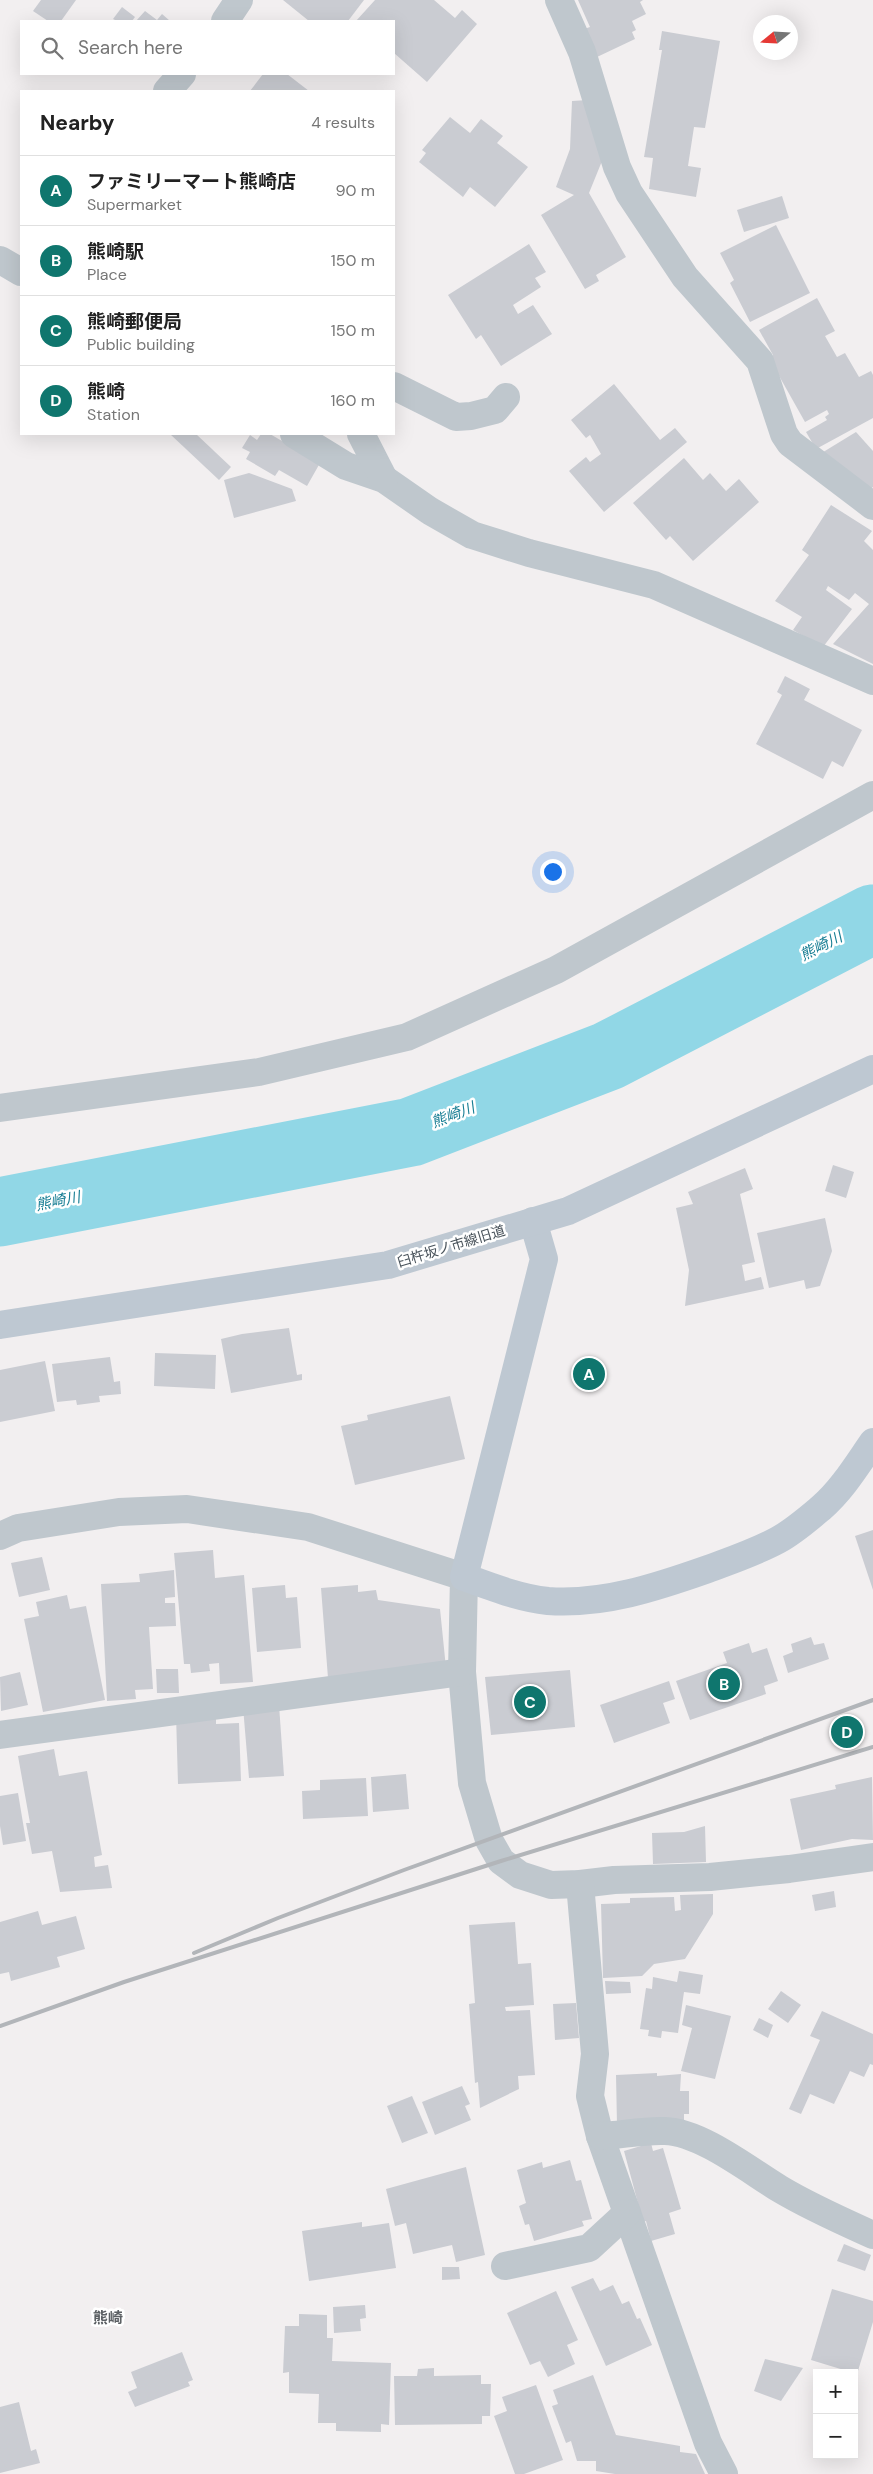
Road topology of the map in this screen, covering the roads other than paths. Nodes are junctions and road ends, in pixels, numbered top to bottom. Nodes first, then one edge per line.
1 (239, 0) edge
2 (559, 0) edge
3 (226, 20) edge
4 (181, 75) edge
5 (168, 90) edge
6 (0, 260) edge
7 (20, 271) edge
8 (395, 386) edge
9 (506, 397) dead end
10 (296, 435) edge
11 (362, 435) edge
12 (384, 479) junction
13 (873, 506) edge
14 (873, 681) edge
15 (873, 795) edge
16 (873, 1069) edge
17 (0, 1108) edge
18 (534, 1221) junction
19 (0, 1324) edge
20 (873, 1442) edge
21 (0, 1536) edge
22 (464, 1577) junction
23 (462, 1672) junction
24 (0, 1735) edge
25 (873, 1857) edge
26 (580, 1884) junction
27 (600, 2136) junction
28 (627, 2213) junction
29 (873, 2235) edge
30 (505, 2266) dead end
31 (724, 2474) edge

1 - 3 street
2 - 13 street
4 - 5 street
6 - 7 street
8 - 9 street
10 - 12 street
11 - 12 street
12 - 14 street
15 - 17 street
16 - 18 street, 臼杵坂ノ市線旧道
18 - 19 street, 臼杵坂ノ市線旧道
18 - 22 street
20 - 22 street
21 - 22 street
22 - 23 street
23 - 24 street
23 - 26 street
25 - 26 street
26 - 27 street
27 - 28 street
27 - 29 street
28 - 30 street
28 - 31 street

